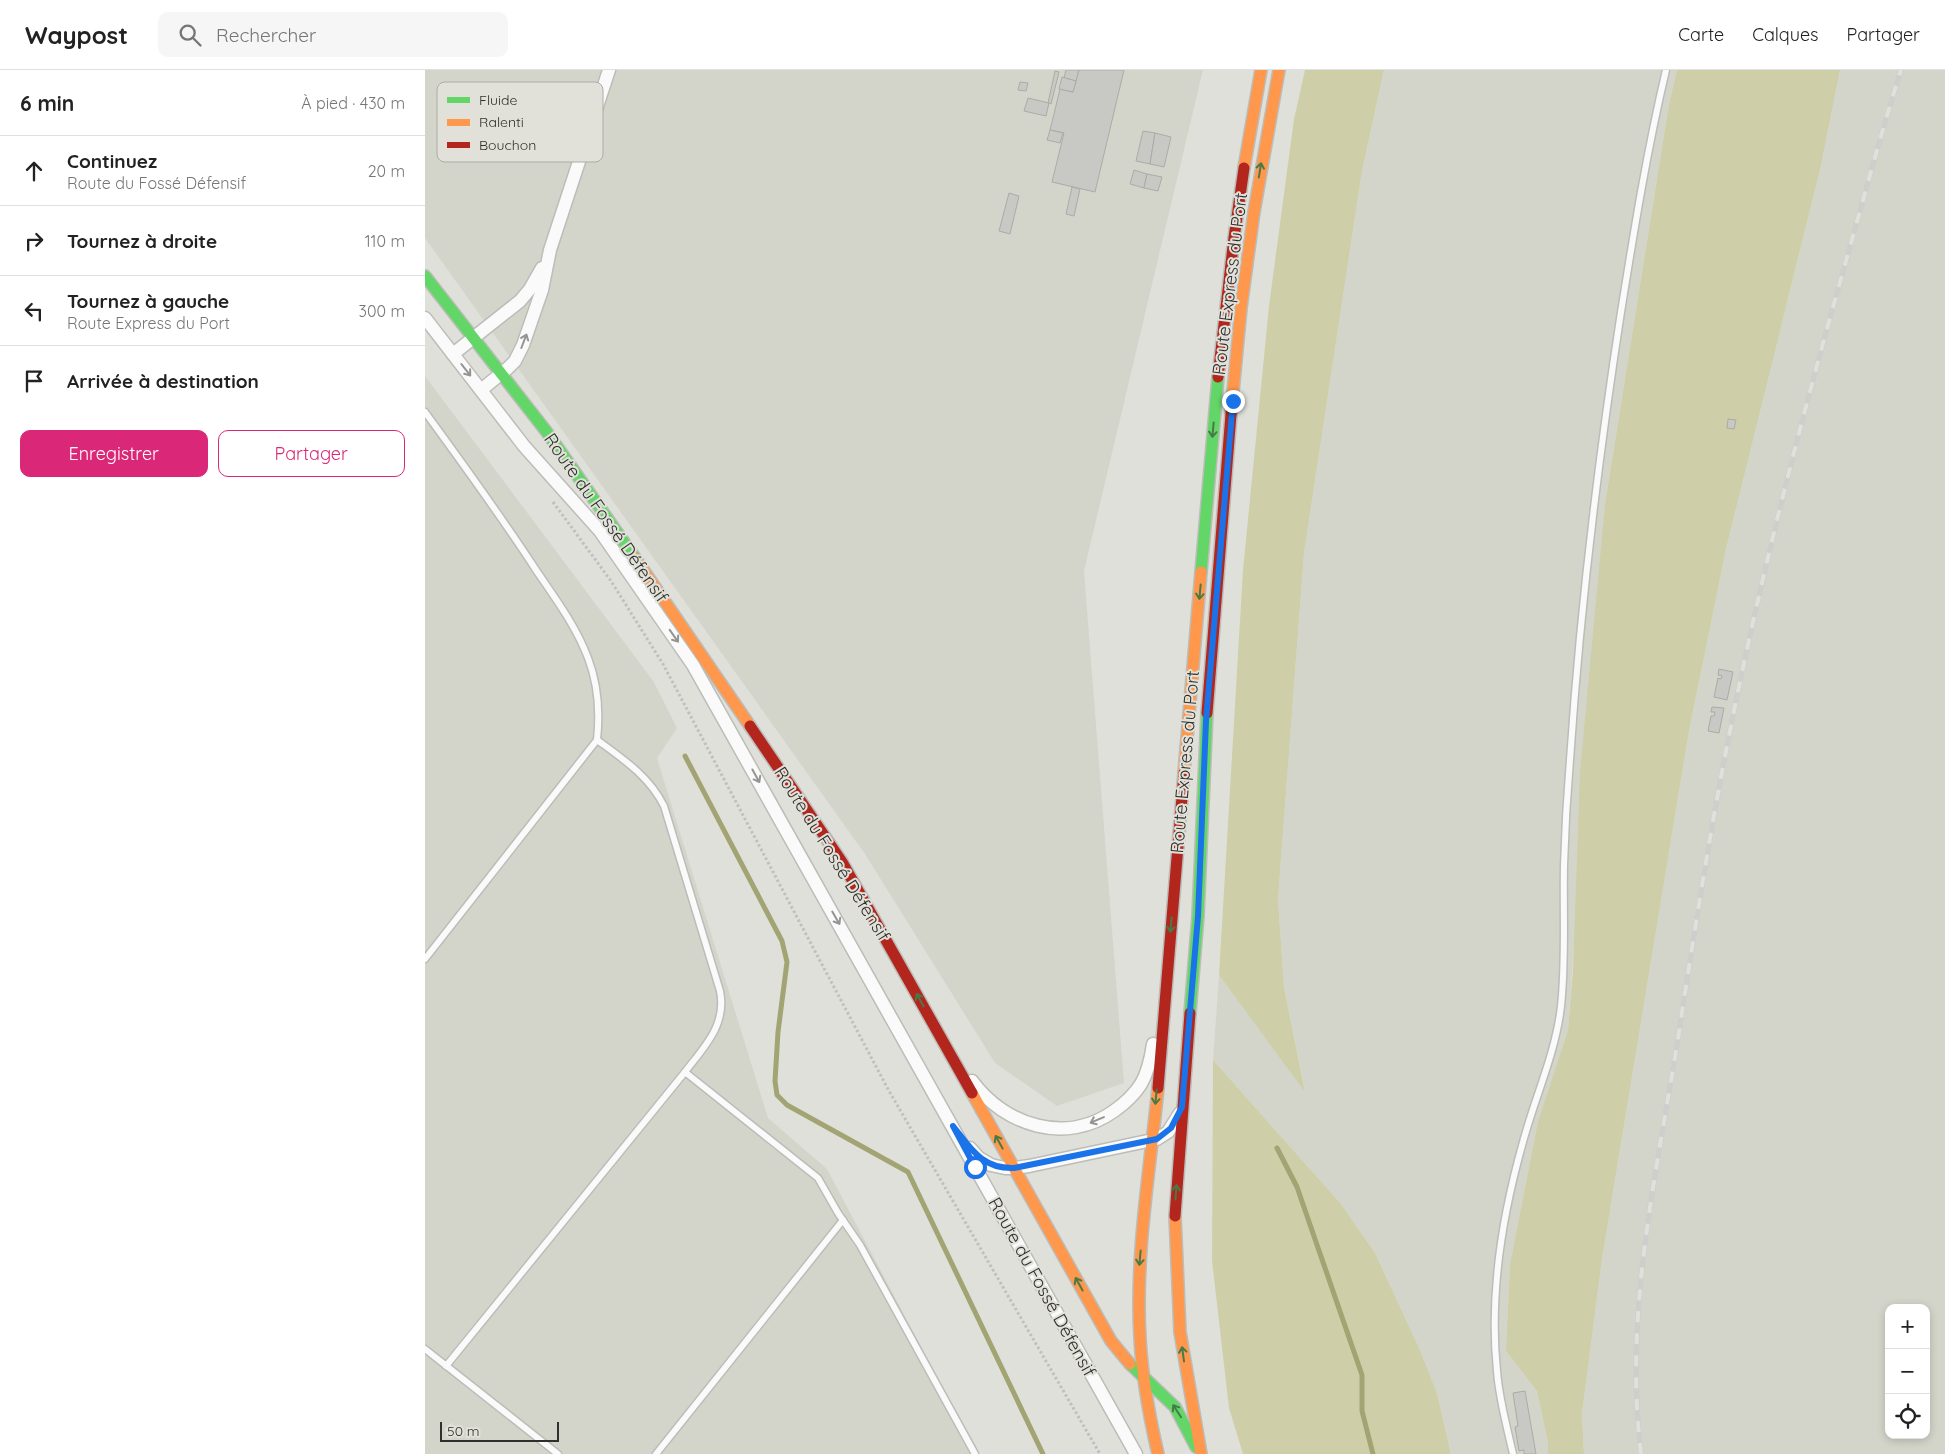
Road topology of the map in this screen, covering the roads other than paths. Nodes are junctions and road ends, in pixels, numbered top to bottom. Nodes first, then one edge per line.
1 (609, 70) edge
2 (1261, 70) edge
3 (1279, 70) edge
4 (1666, 70) edge
5 (603, 88) edge
6 (579, 162) edge
7 (550, 250) junction
8 (425, 276) edge
9 (425, 318) edge
10 (473, 338) junction
11 (453, 354) junction
12 (501, 374) junction
13 (481, 390) junction
14 (425, 412) edge
15 (597, 740) junction
16 (425, 959) edge
17 (1166, 978) joint
18 (943, 1041) junction
19 (1157, 1045) junction
20 (685, 1072) junction
21 (1182, 1107) junction
22 (953, 1126) junction
23 (1152, 1141) junction
24 (1014, 1168) junction
25 (843, 1220) junction
26 (425, 1349) edge
27 (446, 1366) junction
28 (1142, 1375) junction
29 (558, 1454) edge
30 (656, 1454) edge
31 (975, 1454) edge
32 (1136, 1454) edge
33 (1158, 1454) edge
34 (1200, 1454) edge
35 (1513, 1454) edge

1 - 5 street
2 -> 17 main road, Route Express du Port
21 -> 3 main road, Route Express du Port
4 - 35 lane
6 - 7 street
7 - 10 street
12 -> 7 street
8 - 10 main road, Route du Fossé Défensif
9 - 11 street, Route du Fossé Défensif
10 - 11 street
10 - 12 main road, Route du Fossé Défensif
11 -> 13 street, Route du Fossé Défensif
12 - 13 street
18 -> 12 main road, Route du Fossé Défensif
13 -> 22 street, Route du Fossé Défensif
14 - 15 lane
15 - 16 lane
15 - 20 lane
17 - 19 street
19 -> 18 street
24 -> 18 main road, Route du Fossé Défensif
19 -> 23 main road
20 - 25 lane
20 - 27 lane
21 - 23 street
34 -> 21 main road, Route Express du Port
22 - 24 street
22 - 32 street, Route du Fossé Défensif
23 - 24 street
23 -> 28 main road
28 -> 24 main road, Route du Fossé Défensif
25 - 30 lane
25 - 31 lane
26 - 27 lane
27 - 29 lane
28 - 33 main road
34 -> 28 main road, Route du Fossé Défensif

